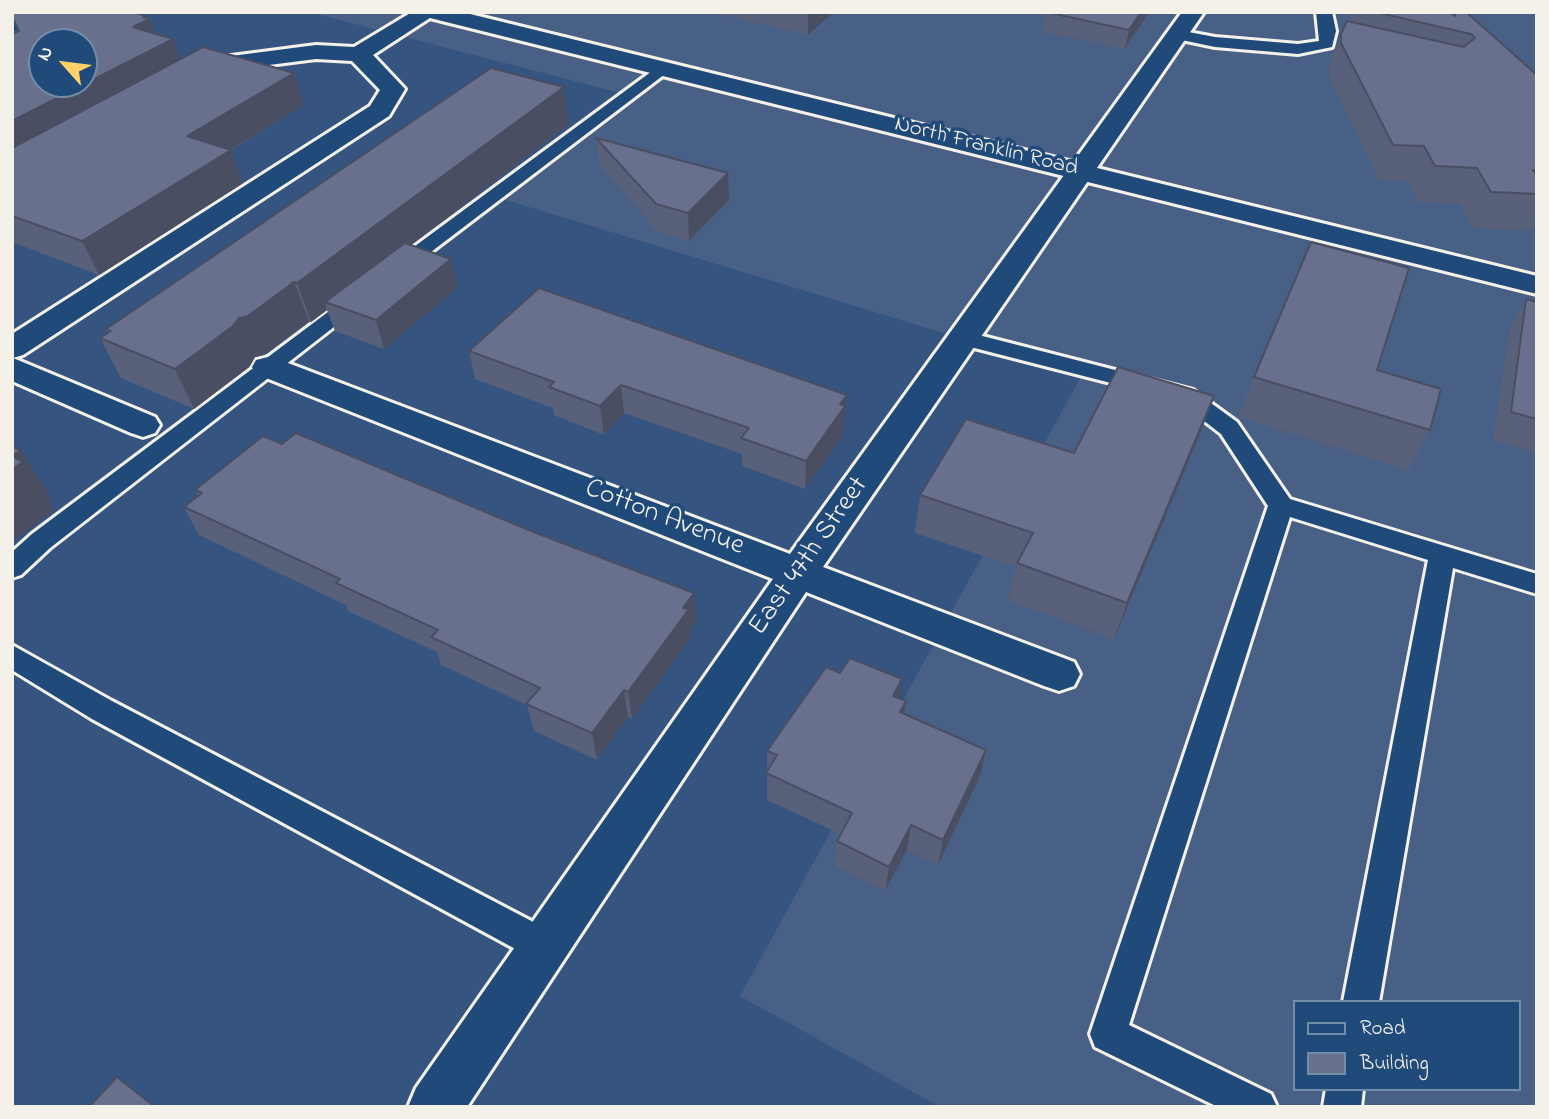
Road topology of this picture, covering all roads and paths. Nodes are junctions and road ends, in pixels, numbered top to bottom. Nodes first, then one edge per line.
1 (40, 12) edge
2 (428, 12) edge
3 (434, 12) edge
4 (1324, 12) edge
5 (1185, 23) edge
6 (12, 26) edge
7 (359, 54) junction
8 (663, 68) junction
9 (180, 85) edge
10 (1081, 172) junction
11 (1537, 285) edge
12 (963, 338) junction
13 (12, 348) edge
14 (268, 367) junction
15 (12, 368) edge
16 (144, 425) dead end
17 (1281, 505) junction
18 (1442, 555) junction
19 (12, 568) edge
20 (799, 571) junction
21 (1537, 584) edge
22 (12, 656) edge
23 (1059, 674) dead end
24 (544, 946) junction
25 (1361, 1000) edge
26 (435, 1107) edge
27 (1258, 1107) edge

1 - 6 street
2 - 7 street
3 - 8 street, North Franklin Road
4 - 5 lane
5 - 10 street, East 47th Street
7 - 9 street
7 - 13 street
8 - 10 street, North Franklin Road
8 - 14 lane
10 - 11 street, North Franklin Road
10 - 12 street, East 47th Street
12 - 17 lane
12 - 20 street, East 47th Street
14 - 19 lane
14 - 20 street, Cotton Avenue
15 - 16 street
17 - 18 lane
17 - 27 lane
18 - 21 lane
18 - 25 lane
20 - 23 street, Cotton Avenue
20 - 24 street, East 47th Street
22 - 24 lane
24 - 26 street, East 47th Street

